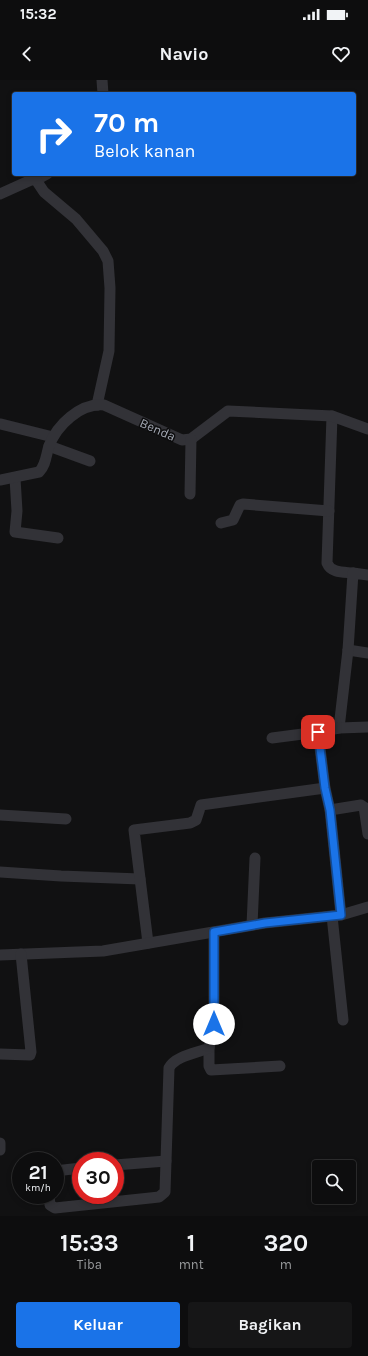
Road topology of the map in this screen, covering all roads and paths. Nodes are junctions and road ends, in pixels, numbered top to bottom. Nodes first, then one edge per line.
1 (102, 80) edge
2 (103, 92) edge
3 (43, 176) edge
4 (36, 180) junction
5 (0, 194) edge
6 (98, 405) junction
7 (332, 416) junction
8 (1, 424) dead end
9 (368, 429) edge
10 (191, 439) junction
11 (51, 441) junction
12 (90, 461) dead end
13 (15, 478) junction
14 (0, 480) edge
15 (190, 494) dead end
16 (329, 511) junction
17 (221, 523) dead end
18 (58, 538) dead end
19 (353, 573) junction
20 (368, 575) edge
21 (348, 650) junction
22 (368, 653) edge
23 (368, 727) edge
24 (339, 728) junction
25 (318, 732) junction
26 (272, 738) dead end
27 (325, 788) junction
28 (330, 810) junction
29 (0, 815) edge
30 (66, 819) dead end
31 (368, 834) edge
32 (255, 858) dead end
33 (0, 872) edge
34 (140, 879) junction
35 (368, 908) edge
36 (336, 916) junction
37 (252, 925) junction
38 (214, 932) junction
39 (148, 943) junction
40 (21, 954) junction
41 (0, 955) edge
42 (343, 1020) dead end
43 (209, 1048) junction
44 (0, 1054) edge
45 (280, 1066) dead end
46 (0, 1143) edge
47 (0, 1150) edge
48 (166, 1161) junction
49 (124, 1165) edge
50 (50, 1204) edge

1 - 2 street
3 - 4 street
4 - 5 street
4 - 6 street
6 - 10 street, Benda
6 - 11 street
7 - 9 street, Benda
7 - 10 street, Benda
7 - 16 street
8 - 11 street
10 - 15 street
11 - 12 street
11 - 13 street
13 - 14 street
13 - 18 street
16 - 17 street
16 - 19 street
19 - 20 street
19 - 21 street
21 - 22 street
21 - 24 street
23 - 24 street
24 - 25 street
25 - 26 street
25 - 27 street
27 - 28 street
27 - 34 street
28 - 31 street
28 - 36 street
29 - 30 street
32 - 37 street
33 - 34 street
34 - 39 street
35 - 36 street
36 - 37 street
36 - 42 street
37 - 38 street
38 - 39 street
38 - 43 street
39 - 40 street
40 - 41 street
40 - 44 street
43 - 45 street
43 - 48 street
46 - 47 street
48 - 49 street
48 - 50 street

